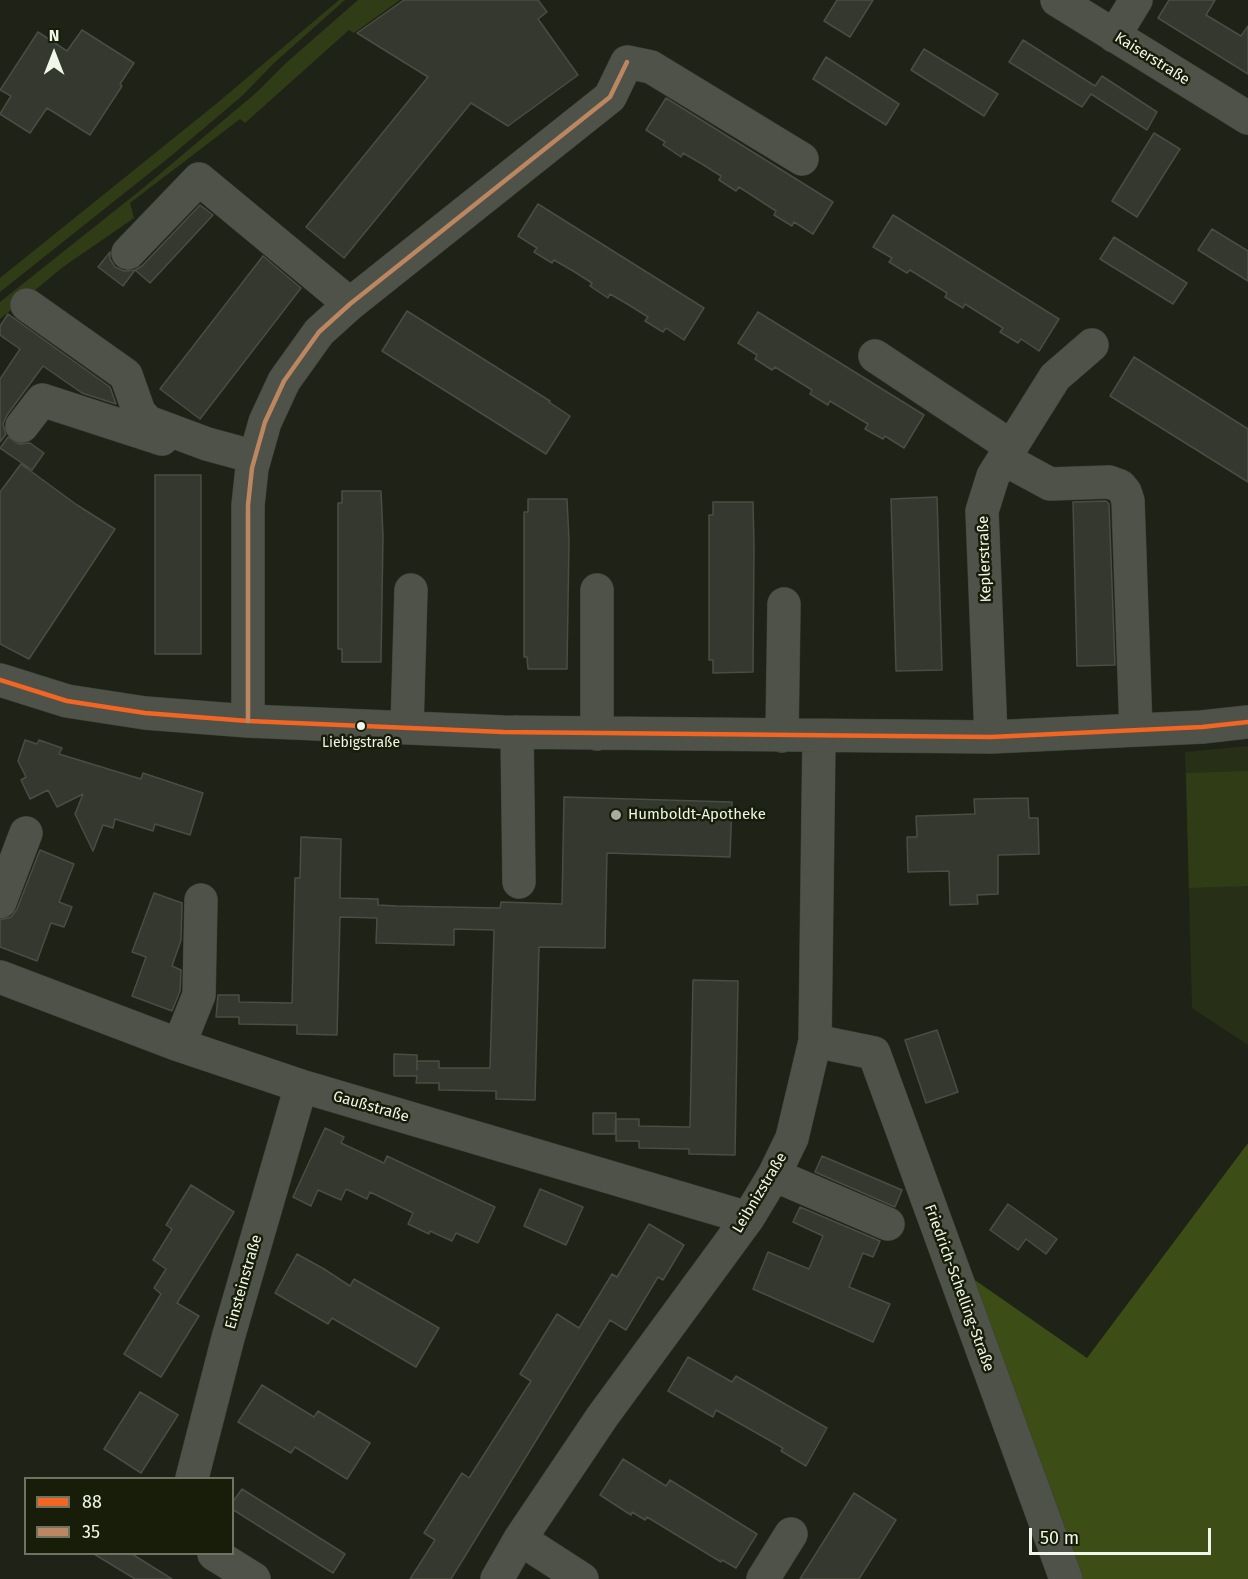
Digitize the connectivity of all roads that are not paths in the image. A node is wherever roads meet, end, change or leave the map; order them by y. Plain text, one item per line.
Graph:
1 (1057, 0) edge
2 (1136, 0) edge
3 (1114, 36) junction
4 (1248, 118) edge
5 (802, 159) dead end
6 (128, 253) dead end
7 (27, 304) dead end
8 (350, 304) junction
9 (1092, 345) dead end
10 (875, 356) dead end
11 (22, 426) dead end
12 (1008, 453) junction
13 (254, 463) junction
14 (411, 590) dead end
15 (597, 590) dead end
16 (784, 604) dead end
17 (0, 680) edge
18 (248, 721) junction
19 (1248, 722) edge
20 (407, 728) junction
21 (1136, 730) junction
22 (517, 732) junction
23 (597, 734) junction
24 (782, 736) junction
25 (819, 736) junction
26 (991, 737) junction
27 (26, 833) dead end
28 (519, 882) dead end
29 (201, 900) dead end
30 (0, 902) edge
31 (0, 977) edge
32 (815, 1041) junction
33 (179, 1044) junction
34 (301, 1086) junction
35 (774, 1175) junction
36 (748, 1218) junction
37 (888, 1224) dead end
38 (193, 1477) edge
39 (791, 1534) dead end
40 (520, 1539) junction
41 (216, 1555) edge
42 (254, 1579) edge
43 (497, 1579) edge
44 (582, 1579) edge
45 (763, 1579) edge
46 (1066, 1579) edge

1 - 3 street, Kaiserstraße
2 - 3 street
3 - 4 street, Kaiserstraße
5 - 8 street
6 - 8 street
7 - 13 street
8 - 13 street
9 - 12 street, Keplerstraße
10 - 12 street
11 - 13 street
12 - 21 street
12 - 26 street, Keplerstraße
13 - 18 street
14 - 20 street
15 - 23 street
16 - 24 street
17 - 18 street
18 - 20 street
19 - 21 street
20 - 22 street
21 - 26 street
22 - 23 street
22 - 28 street
23 - 24 street
24 - 25 street
25 - 26 street
25 - 32 street, Leibnizstraße
27 - 30 street
29 - 33 street
31 - 33 street, Gaußstraße
32 - 35 street, Leibnizstraße
32 - 46 street, Friedrich-Schelling-Straße
33 - 34 street, Gaußstraße
34 - 36 street, Gaußstraße
34 - 38 street, Einsteinstraße
35 - 36 street, Leibnizstraße
35 - 37 street
36 - 40 street, Leibnizstraße
39 - 45 street
40 - 43 street, Leibnizstraße
40 - 44 street
41 - 42 street

